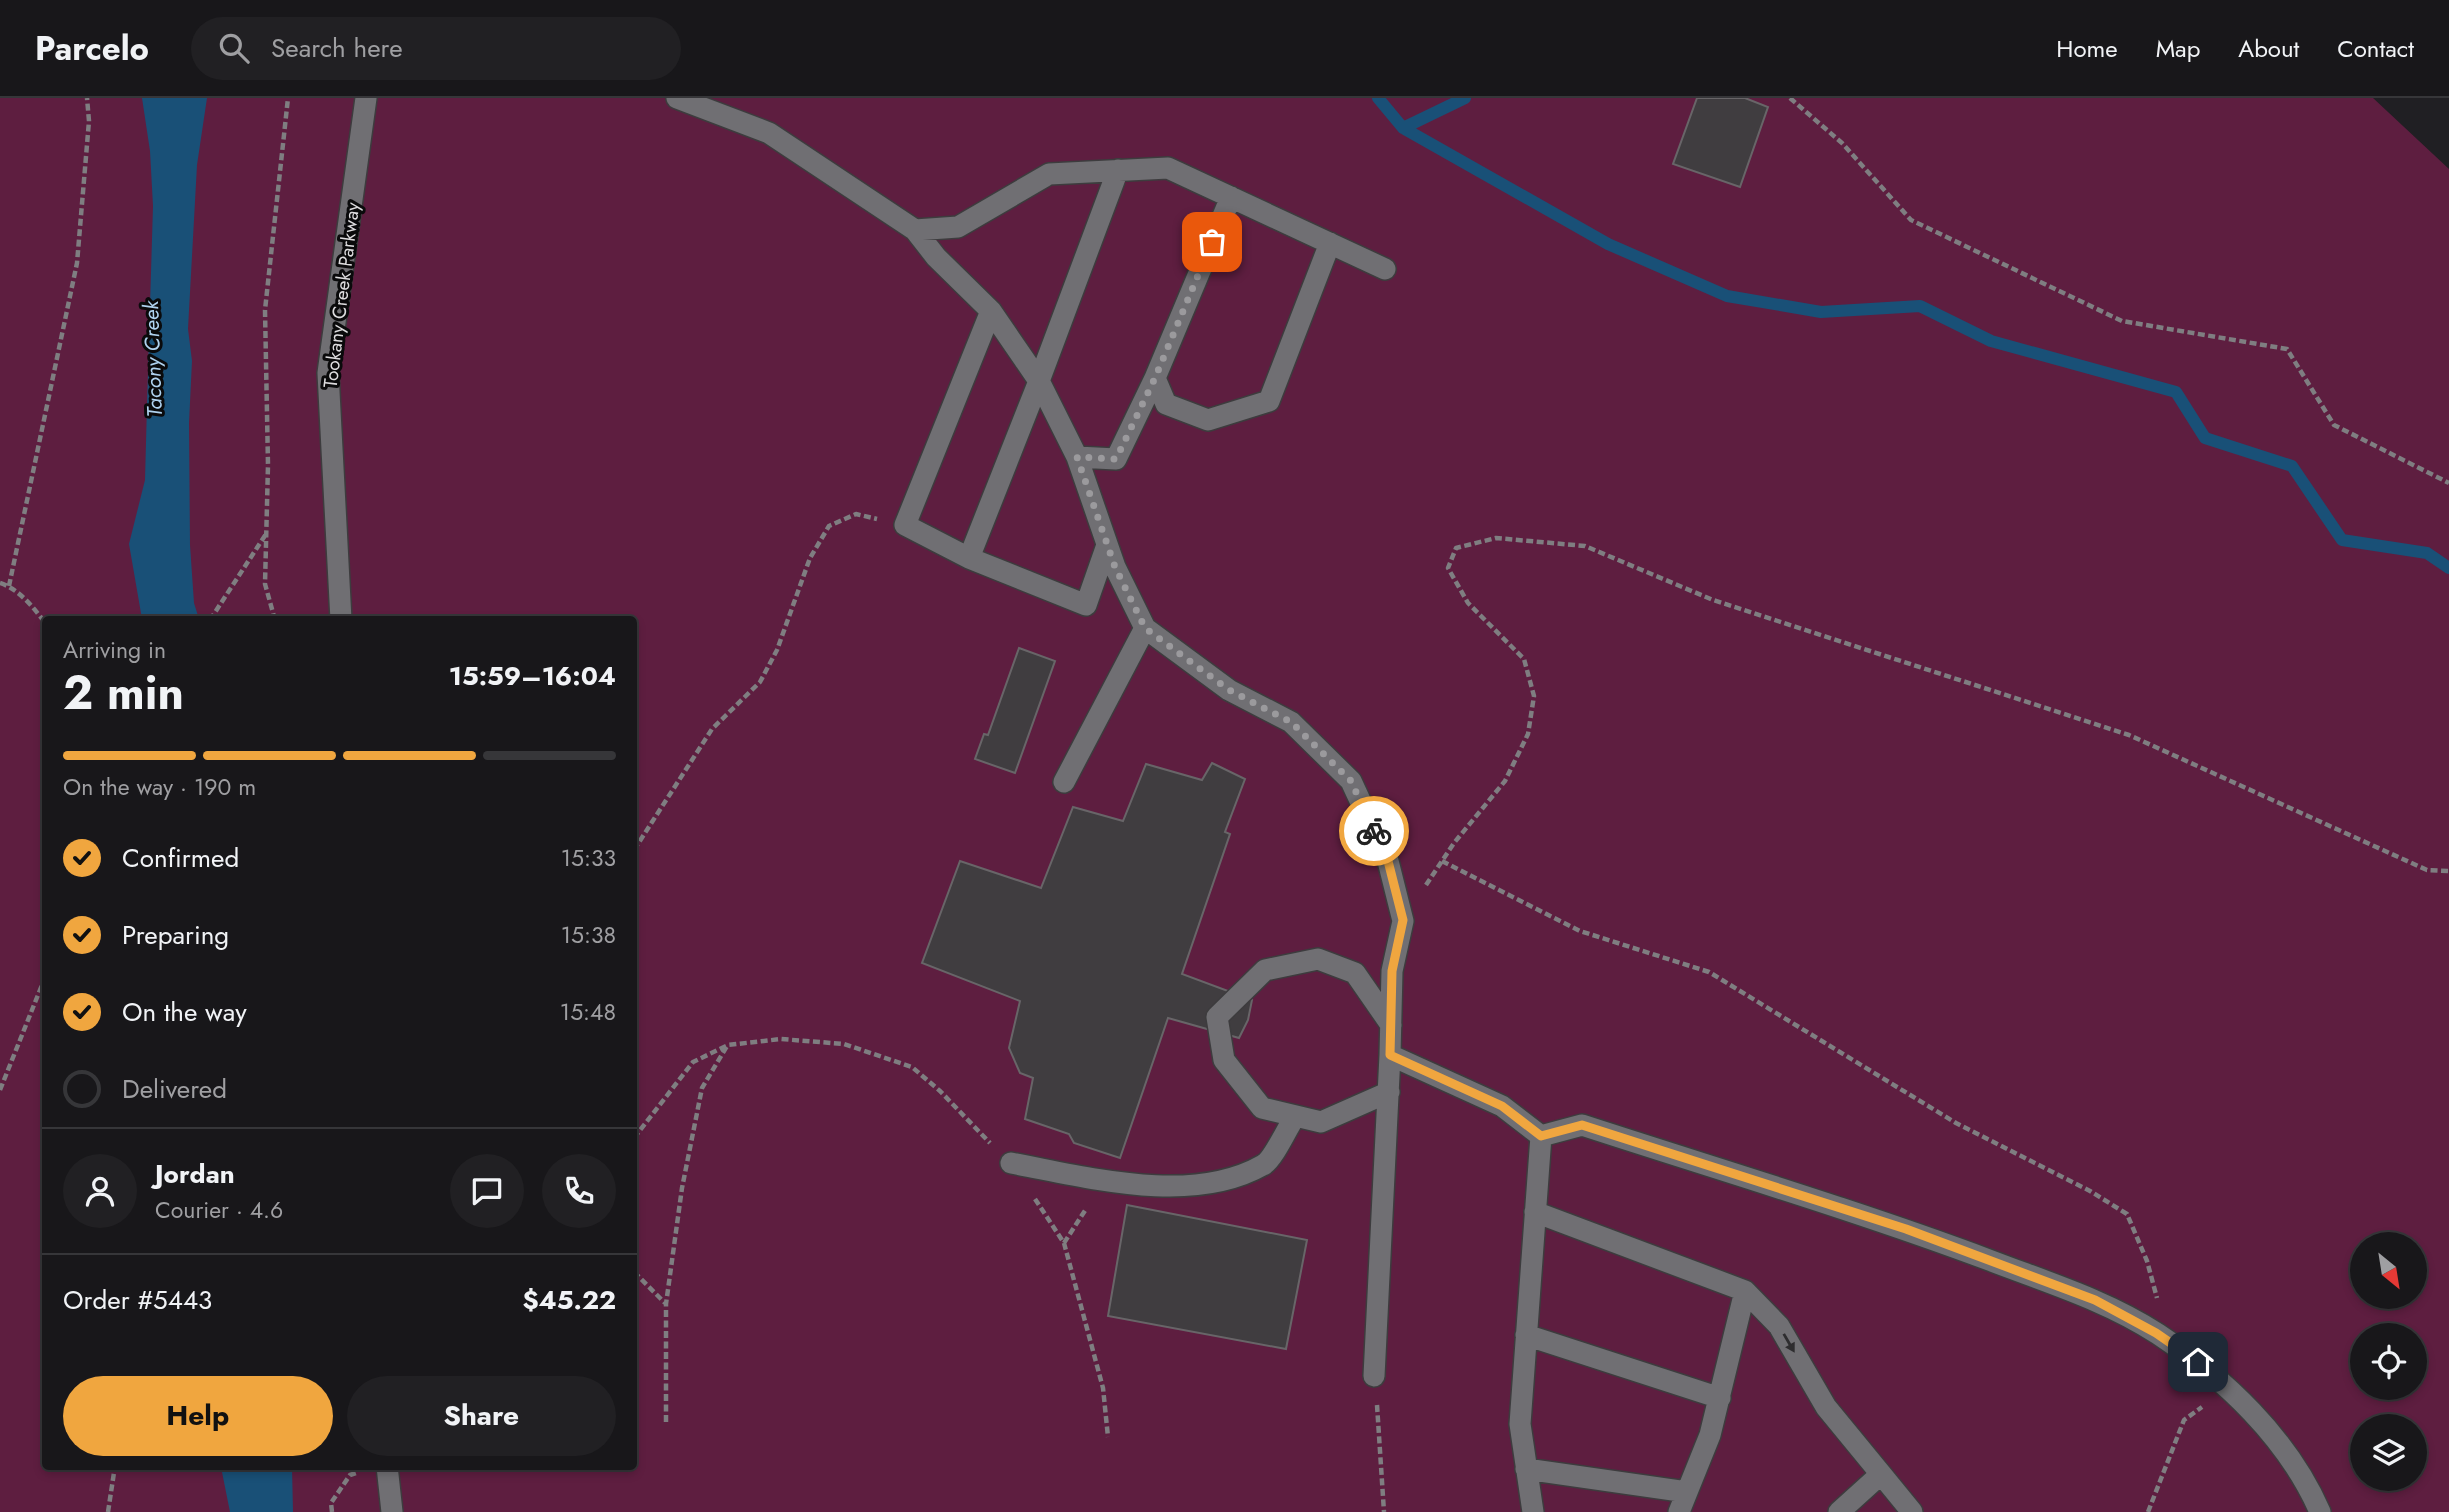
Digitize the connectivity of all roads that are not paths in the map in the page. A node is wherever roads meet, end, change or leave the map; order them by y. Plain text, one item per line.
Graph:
1 (366, 98) edge
2 (677, 98) edge
3 (1118, 170) junction
4 (1231, 197) junction
5 (915, 230) junction
6 (1330, 243) junction
7 (1385, 269) dead end
8 (991, 311) junction
9 (1155, 378) junction
10 (1039, 381) junction
11 (1077, 457) junction
12 (1107, 545) junction
13 (968, 558) junction
14 (341, 616) edge
15 (1145, 628) junction
16 (1064, 782) dead end
17 (1391, 1025) junction
18 (1390, 1055) junction
19 (1389, 1093) junction
20 (1295, 1116) junction
21 (1541, 1136) junction
22 (1011, 1163) road end
23 (1535, 1212) junction
24 (1745, 1291) junction
25 (1526, 1335) junction
26 (1374, 1376) road end
27 (1720, 1398) junction
28 (1526, 1469) junction
29 (387, 1470) edge
30 (1881, 1474) junction
31 (1683, 1502) edge
32 (392, 1512) edge
33 (1533, 1512) edge
34 (1839, 1512) edge
35 (1912, 1512) edge
36 (2320, 1512) edge

1 - 14 main road, Tookany Creek Parkway
2 - 5 main road
3 - 4 main road
3 - 5 main road
3 - 10 main road
4 - 6 main road
4 - 9 main road
5 - 8 main road
6 - 7 main road
6 - 9 main road
8 - 10 main road
8 - 13 main road
9 - 11 main road
10 - 11 main road
10 - 13 main road
11 - 12 main road
12 - 13 main road
12 - 15 main road
15 - 16 main road
15 - 17 main road
17 - 18 main road
17 - 20 main road
18 - 19 main road
18 - 21 main road
19 - 20 main road
19 - 26 main road
20 - 22 main road
21 - 23 main road
21 - 36 main road
23 - 24 main road
23 - 25 main road
24 - 27 main road
24 -> 30 main road
25 - 27 main road
25 - 28 main road
27 - 31 main road
28 - 31 main road
28 - 33 main road
29 - 32 main road
30 - 34 main road
30 - 35 main road

